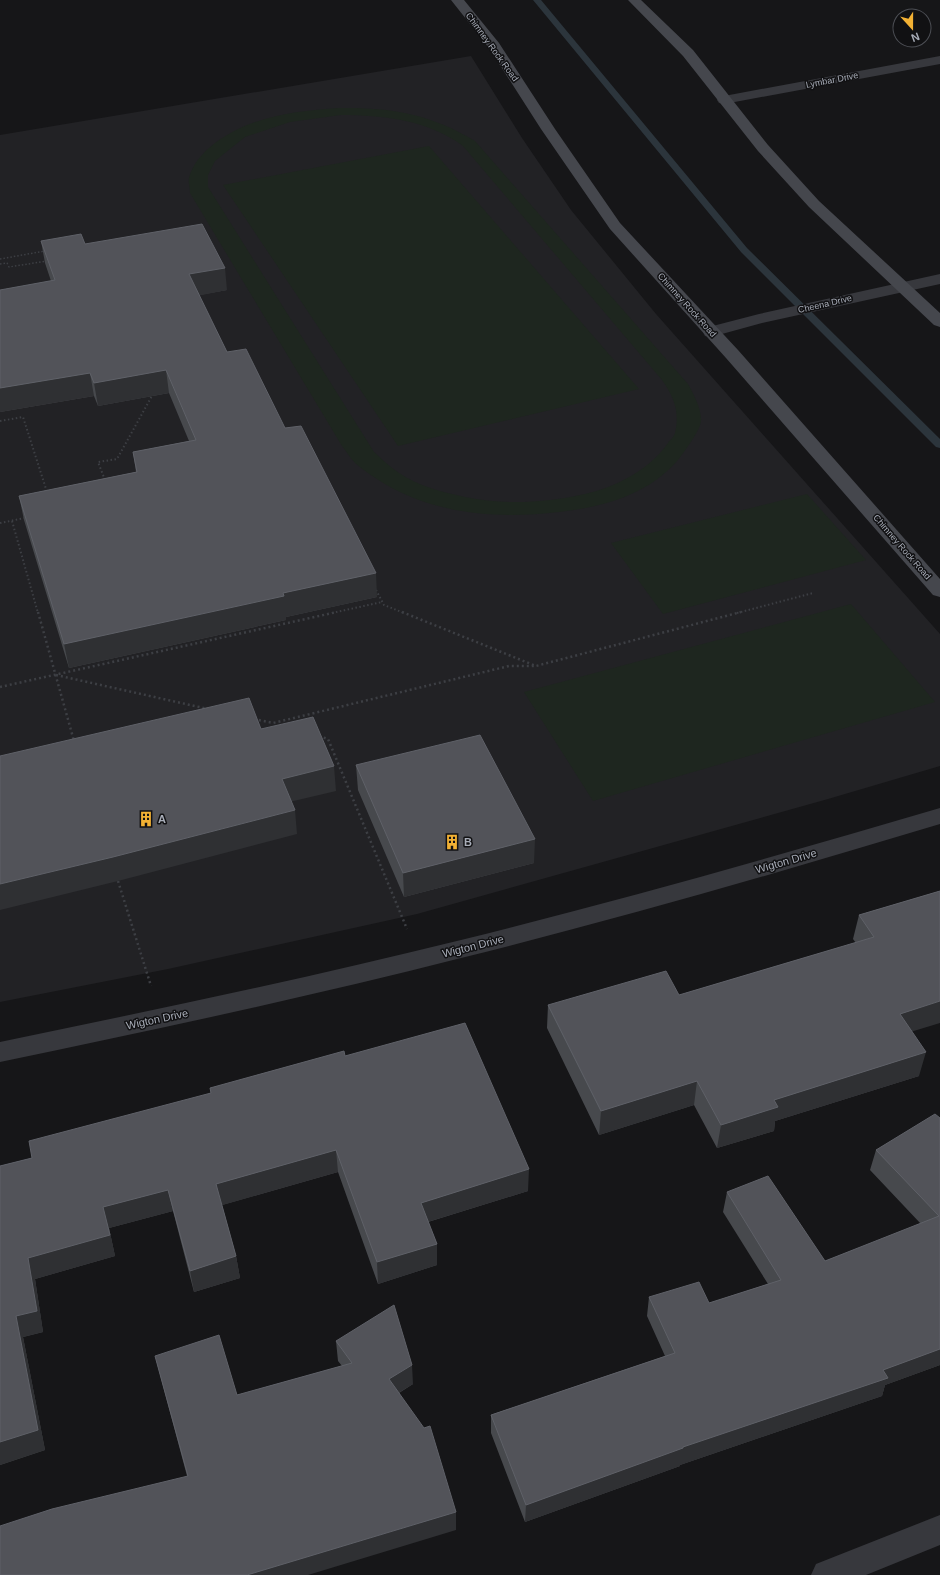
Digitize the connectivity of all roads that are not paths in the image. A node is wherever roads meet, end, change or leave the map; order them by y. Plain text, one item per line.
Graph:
1 (458, 0) edge
2 (634, 0) edge
3 (940, 60) edge
4 (724, 100) junction
5 (940, 279) edge
6 (901, 287) junction
7 (940, 322) edge
8 (711, 332) junction
9 (940, 591) edge
10 (940, 816) edge
11 (0, 1052) edge
12 (940, 1530) edge
13 (827, 1575) edge

1 - 8 main road, Chimney Rock Road
2 - 4 main road
3 - 4 street, Lymbar Drive
4 - 6 main road
5 - 6 street, Cheena Drive
6 - 7 main road
6 - 8 street, Cheena Drive
8 - 9 main road, Chimney Rock Road
10 - 11 street, Wigton Drive
12 - 13 street

